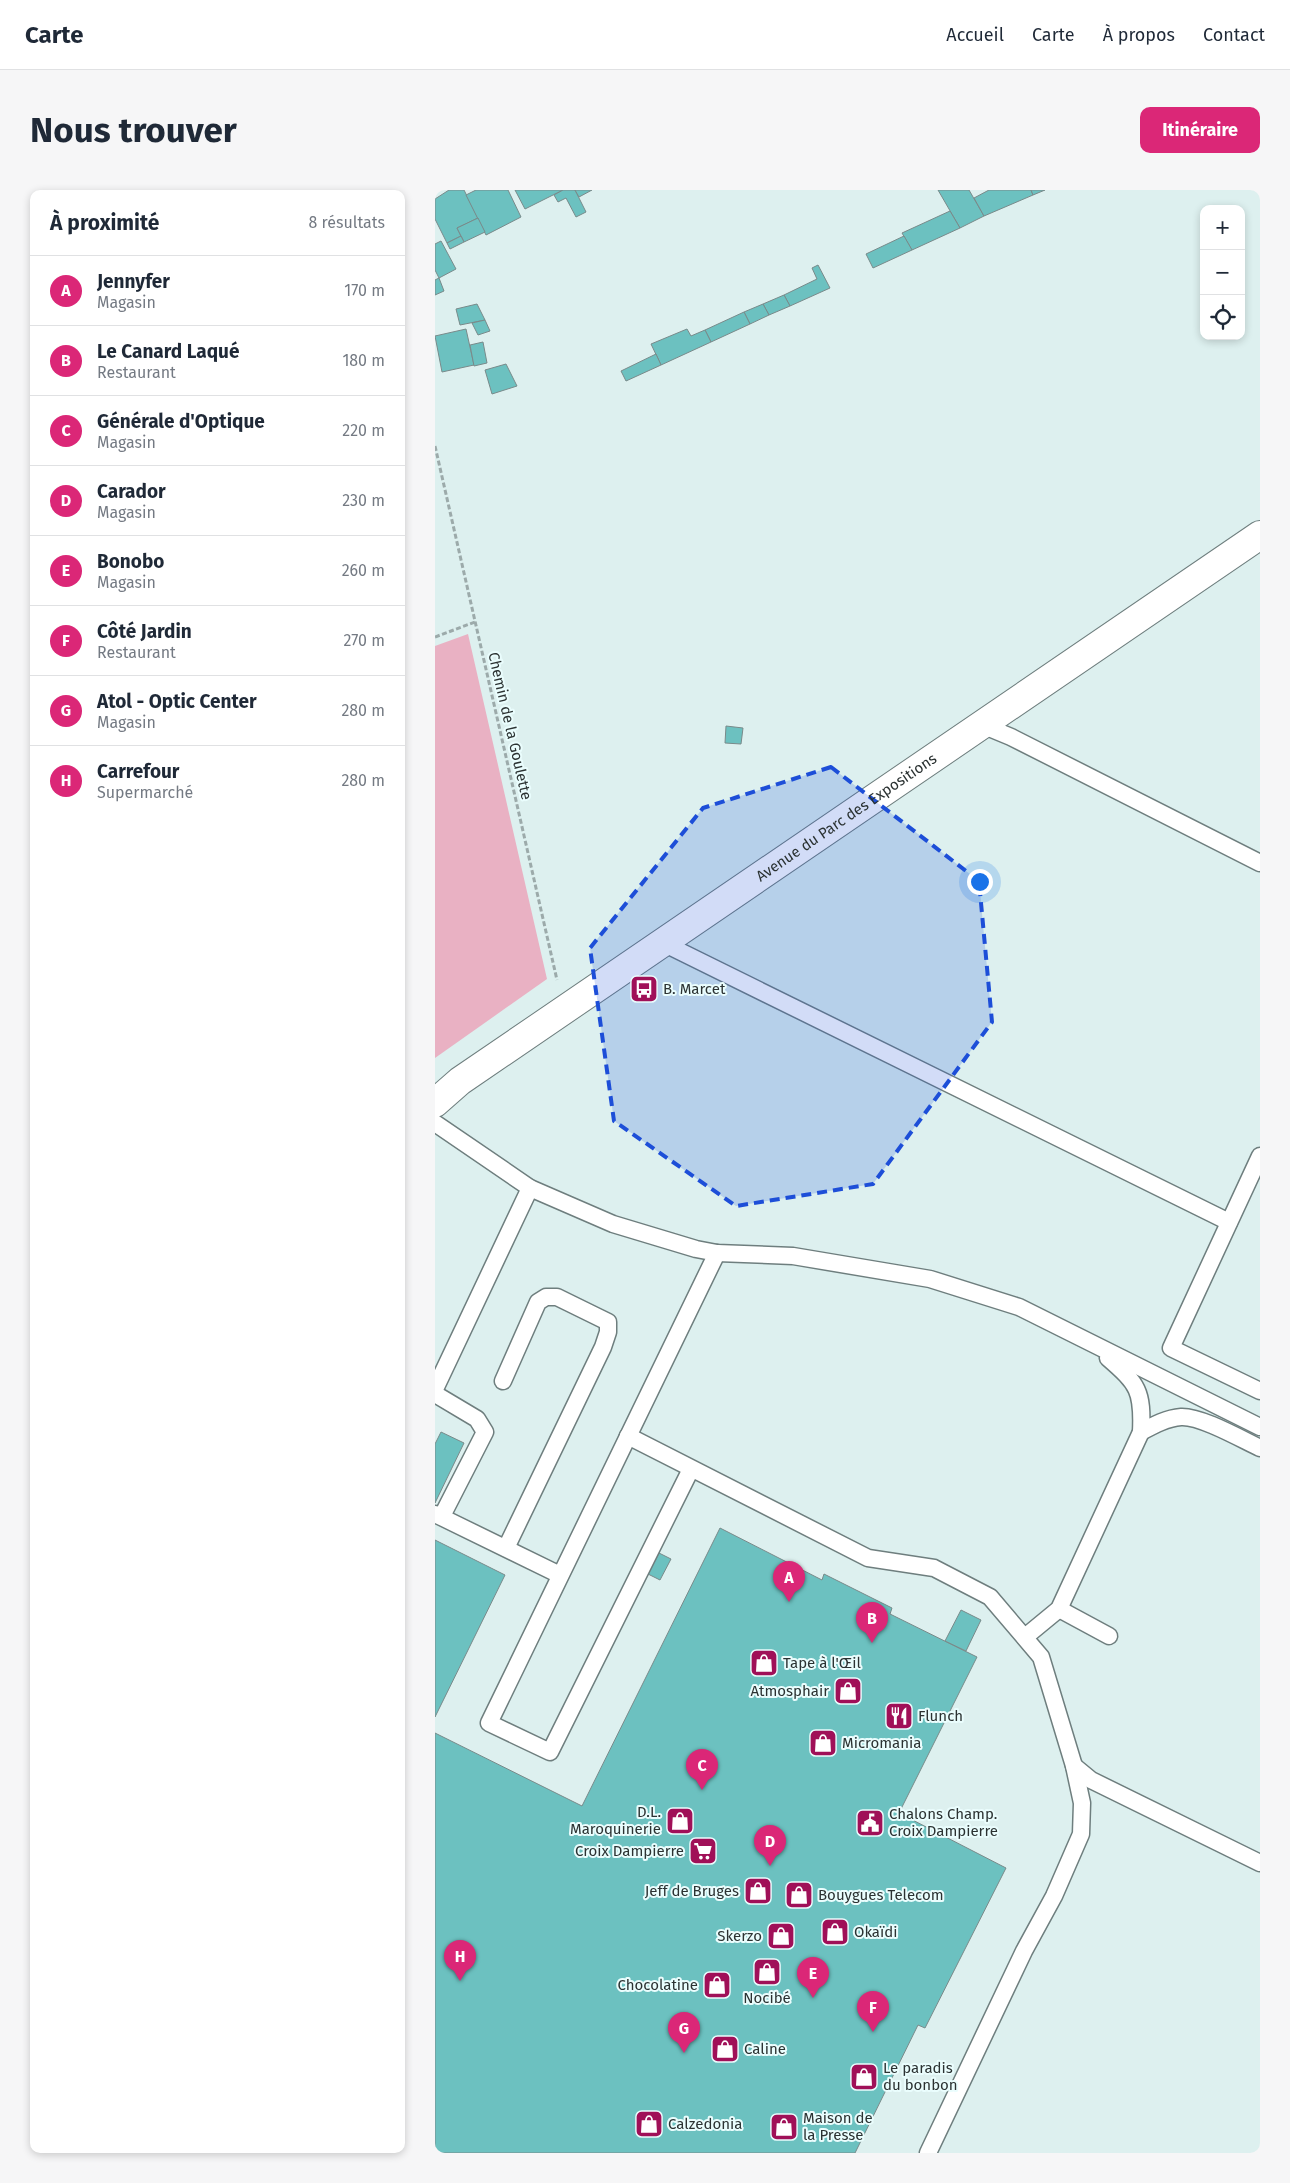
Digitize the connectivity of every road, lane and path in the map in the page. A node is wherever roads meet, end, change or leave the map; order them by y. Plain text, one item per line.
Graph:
1 (435, 446) edge
2 (1260, 535) edge
3 (475, 622) junction
4 (435, 637) edge
5 (982, 725) junction
6 (1260, 863) edge
7 (663, 943) junction
8 (564, 1010) junction
9 (435, 1103) edge
10 (435, 1123) edge
11 (1260, 1156) edge
12 (530, 1188) junction
13 (1229, 1222) junction
14 (717, 1253) junction
15 (1091, 1343) junction
16 (503, 1381) dead end
17 (435, 1389) edge
18 (1260, 1391) edge
19 (435, 1394) edge
20 (1260, 1427) edge
21 (1141, 1432) junction
22 (628, 1436) junction
23 (1260, 1448) edge
24 (691, 1469) junction
25 (438, 1515) edge
26 (506, 1548) junction
27 (560, 1575) junction
28 (1059, 1609) junction
29 (1109, 1636) dead end
30 (1025, 1638) junction
31 (1074, 1766) junction
32 (1260, 1863) edge
33 (928, 2153) edge

1 - 3 path, Chemin de la Goulette
2 - 5 street, Avenue du Parc des Expositions
3 - 4 path
3 - 8 path, Chemin de la Goulette
5 - 6 lane
5 - 7 street, Avenue du Parc des Expositions
7 - 8 street, Avenue du Parc des Expositions
7 - 13 lane
8 - 9 street, Avenue du Parc des Expositions
10 - 12 lane
11 - 13 lane
12 - 14 lane
12 - 17 lane
13 - 18 lane
14 - 15 lane
14 - 22 lane
15 - 20 lane
15 - 21 lane
16 - 26 lane
19 - 25 lane
21 - 23 lane
21 - 28 lane
22 - 24 lane
22 - 27 lane
24 - 27 lane
24 - 30 lane
25 - 26 lane
26 - 27 lane
28 - 29 lane
28 - 30 lane
30 - 31 lane
31 - 32 lane
31 - 33 lane

